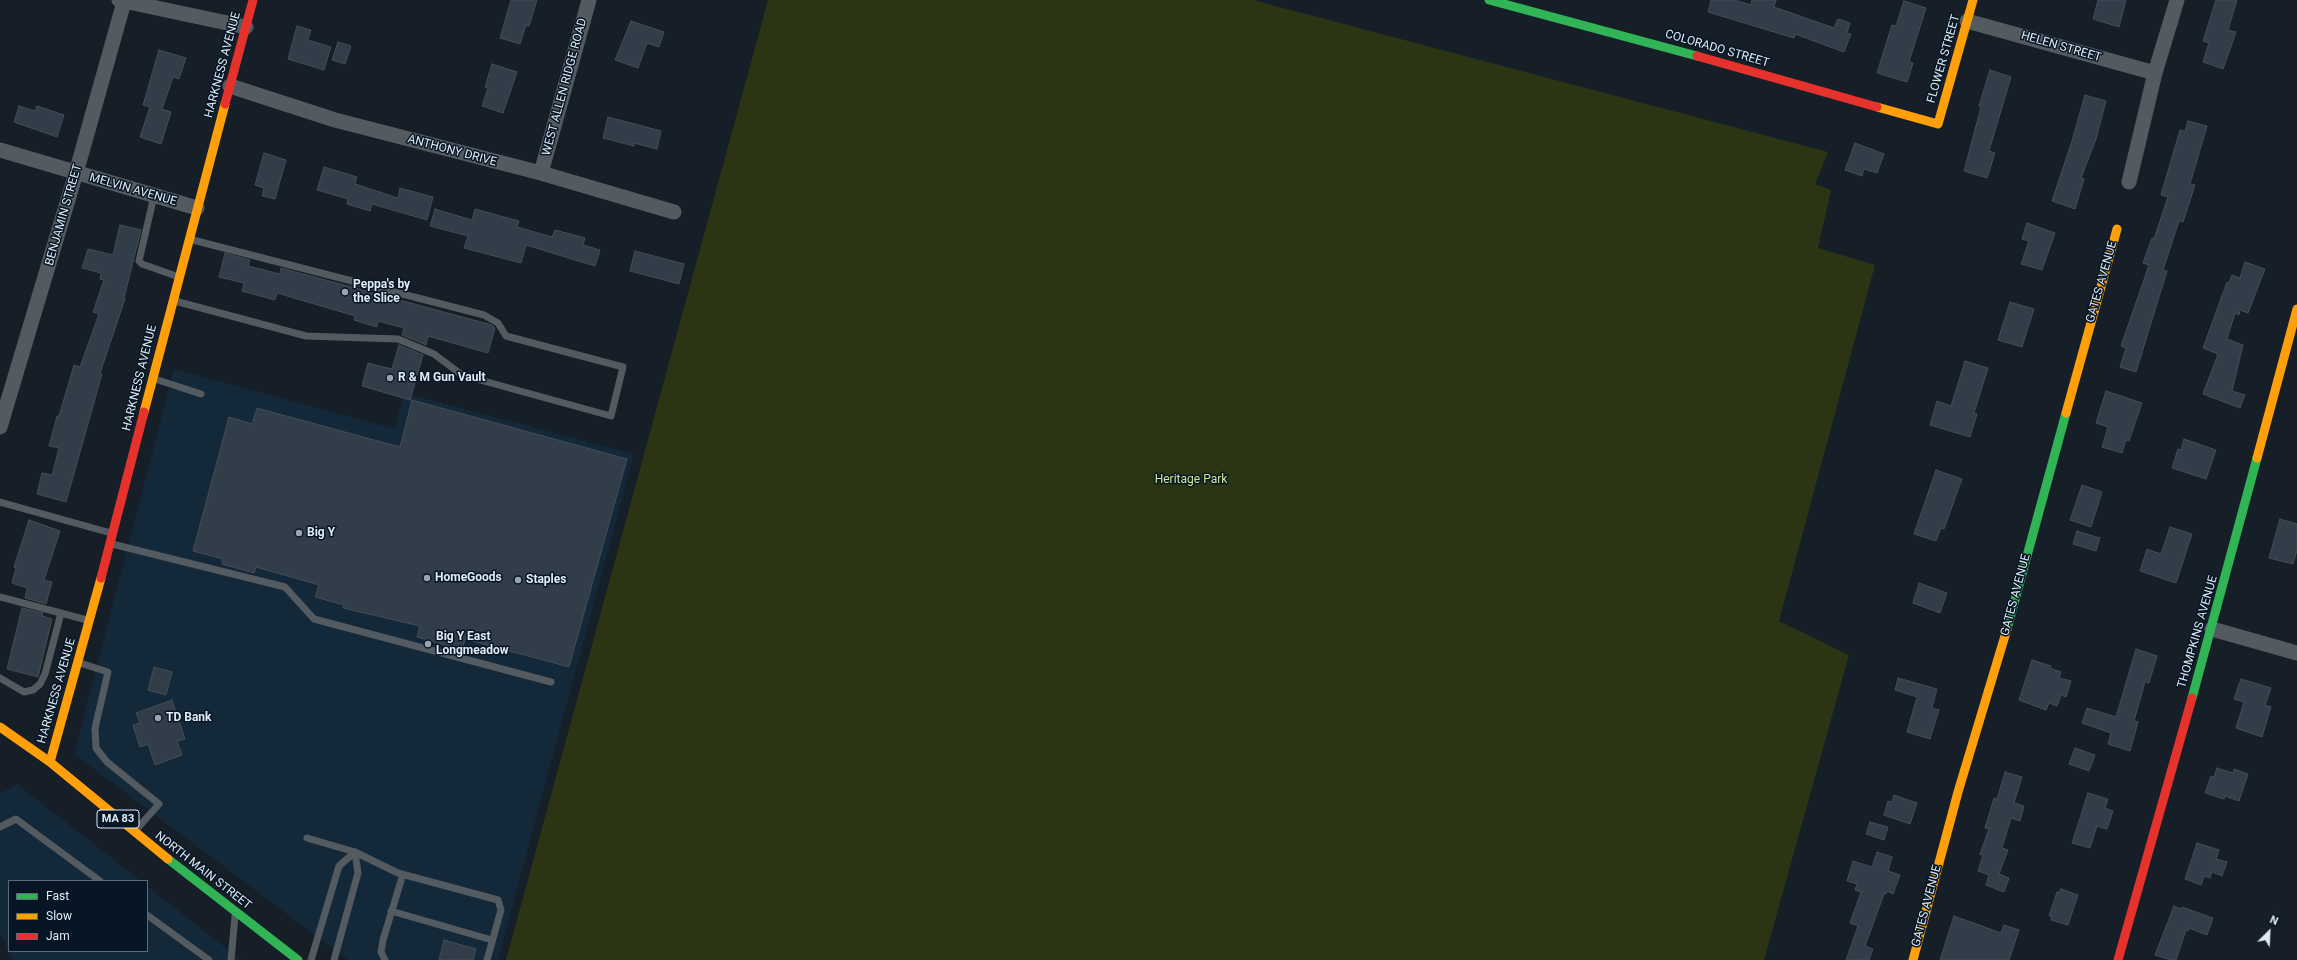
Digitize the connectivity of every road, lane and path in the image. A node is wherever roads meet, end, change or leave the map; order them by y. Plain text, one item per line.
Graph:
1 (253, 0) edge
2 (589, 0) edge
3 (1489, 0) edge
4 (1973, 0) edge
5 (2177, 0) edge
6 (121, 1) edge
7 (1967, 21) junction
8 (246, 28) junction
9 (2155, 73) junction
10 (230, 86) junction
11 (1938, 124) joint
12 (0, 150) edge
13 (76, 173) junction
14 (541, 173) junction
15 (2129, 182) dead end
16 (154, 196) junction
17 (196, 208) junction
18 (674, 212) dead end
19 (2117, 229) dead end
20 (189, 239) junction
21 (179, 277) junction
22 (173, 301) junction
23 (2297, 309) edge
24 (152, 379) junction
25 (201, 394) dead end
26 (0, 427) edge
27 (0, 502) edge
28 (113, 534) junction
29 (110, 543) junction
30 (0, 598) edge
31 (60, 613) junction
32 (90, 620) junction
33 (2212, 629) junction
34 (2297, 653) edge
35 (78, 663) junction
36 (0, 678) edge
37 (551, 682) dead end
38 (0, 727) edge
39 (50, 762) junction
40 (0, 827) edge
41 (134, 832) junction
42 (307, 838) dead end
43 (355, 852) junction
44 (403, 874) junction
45 (99, 880) edge
46 (392, 911) junction
47 (236, 912) junction
48 (148, 916) edge
49 (492, 940) junction
50 (209, 960) edge
51 (231, 960) edge
52 (298, 960) edge
53 (311, 960) edge
54 (334, 960) edge
55 (385, 960) edge
56 (487, 960) edge
57 (1913, 960) edge
58 (2118, 960) edge

1 - 8 street, HARKNESS AVENUE
2 - 14 street, WEST ALLEN RIDGE ROAD
3 - 11 street, COLORADO STREET
4 - 7 street, FLOWER STREET
5 - 9 street
6 - 8 street
6 - 13 street, BENJAMIN STREET
7 - 9 street, HELEN STREET
7 - 11 street, FLOWER STREET
8 - 10 street, HARKNESS AVENUE
9 - 15 street
10 - 14 street, ANTHONY DRIVE
10 - 17 street, HARKNESS AVENUE
12 - 13 street, MELVIN AVENUE
13 - 16 street, MELVIN AVENUE
13 - 26 street, BENJAMIN STREET
14 - 18 street, ANTHONY DRIVE
16 - 17 street, MELVIN AVENUE
16 - 21 lane
17 - 20 street, HARKNESS AVENUE
19 - 57 street, GATES AVENUE
20 - 21 street, HARKNESS AVENUE
20 - 22 lane
21 - 22 street, HARKNESS AVENUE
22 - 24 street, HARKNESS AVENUE
23 - 33 street, THOMPKINS AVENUE
24 - 25 lane
24 - 28 street, HARKNESS AVENUE
27 - 28 lane
28 - 29 street, HARKNESS AVENUE
29 - 32 street, HARKNESS AVENUE
29 - 37 lane
30 - 31 lane
31 - 32 lane
31 - 36 lane
32 - 35 street, HARKNESS AVENUE
33 - 34 street
33 - 58 street, THOMPKINS AVENUE
35 - 39 street, HARKNESS AVENUE
35 - 41 lane
38 - 39 street, NORTH MAIN STREET / MA 83
39 - 41 street, NORTH MAIN STREET / MA 83
40 - 45 lane
41 - 47 street, NORTH MAIN STREET / MA 83
42 - 43 lane
43 - 44 lane
43 - 53 lane
43 - 54 lane
44 - 46 lane
44 - 49 lane
46 - 49 lane
46 - 55 lane
47 - 51 lane
47 - 52 street, NORTH MAIN STREET / MA 83
48 - 50 lane
49 - 56 lane

